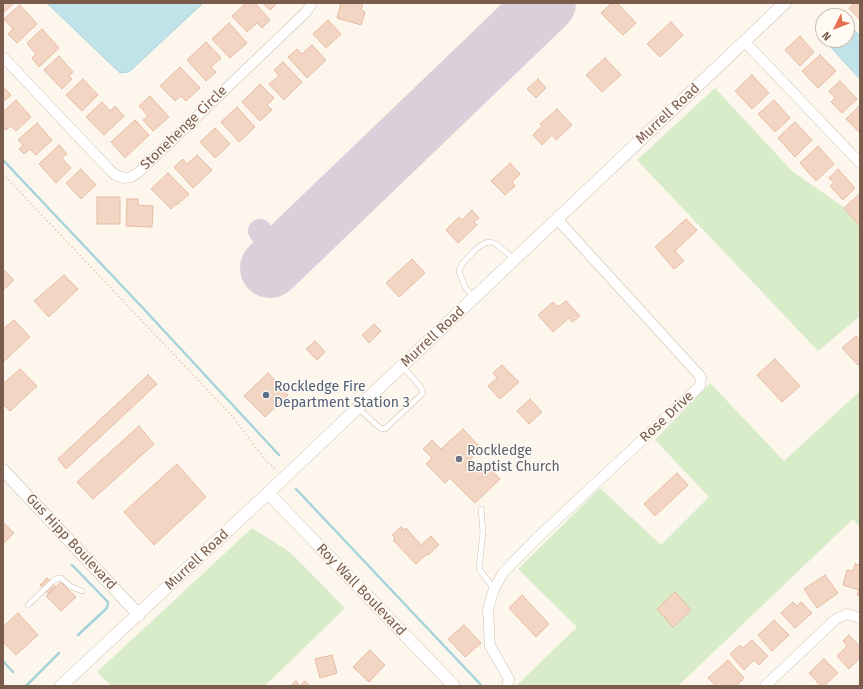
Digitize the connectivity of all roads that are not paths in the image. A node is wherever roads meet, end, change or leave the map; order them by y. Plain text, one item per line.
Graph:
1 (312, 3) edge
2 (786, 3) edge
3 (745, 42) junction
4 (3, 57) edge
5 (860, 163) edge
6 (557, 219) junction
7 (514, 260) junction
8 (474, 298) junction
9 (402, 366) junction
10 (358, 408) junction
11 (3, 470) edge
12 (268, 493) junction
13 (481, 509) dead end
14 (494, 589) junction
15 (82, 591) dead end
16 (28, 605) dead end
17 (139, 615) junction
18 (860, 618) edge
19 (66, 684) edge
20 (454, 686) edge
21 (507, 686) edge
22 (765, 686) edge

1 - 4 street, Stonehenge Circle
2 - 3 street, Murrell Road
3 - 5 street
3 - 6 street, Murrell Road
6 - 7 street, Murrell Road
6 - 14 street, Rose Drive
7 - 8 street, Murrell Road
7 - 8 lane
8 - 9 street, Murrell Road
9 - 10 street, Murrell Road
9 - 10 lane
10 - 12 street, Murrell Road
11 - 17 street, Gus Hipp Boulevard
12 - 17 street, Murrell Road
12 - 20 street, Roy Wall Boulevard
13 - 14 lane
14 - 21 street, Rose Drive
15 - 16 lane
17 - 19 street, Murrell Road
18 - 22 street

